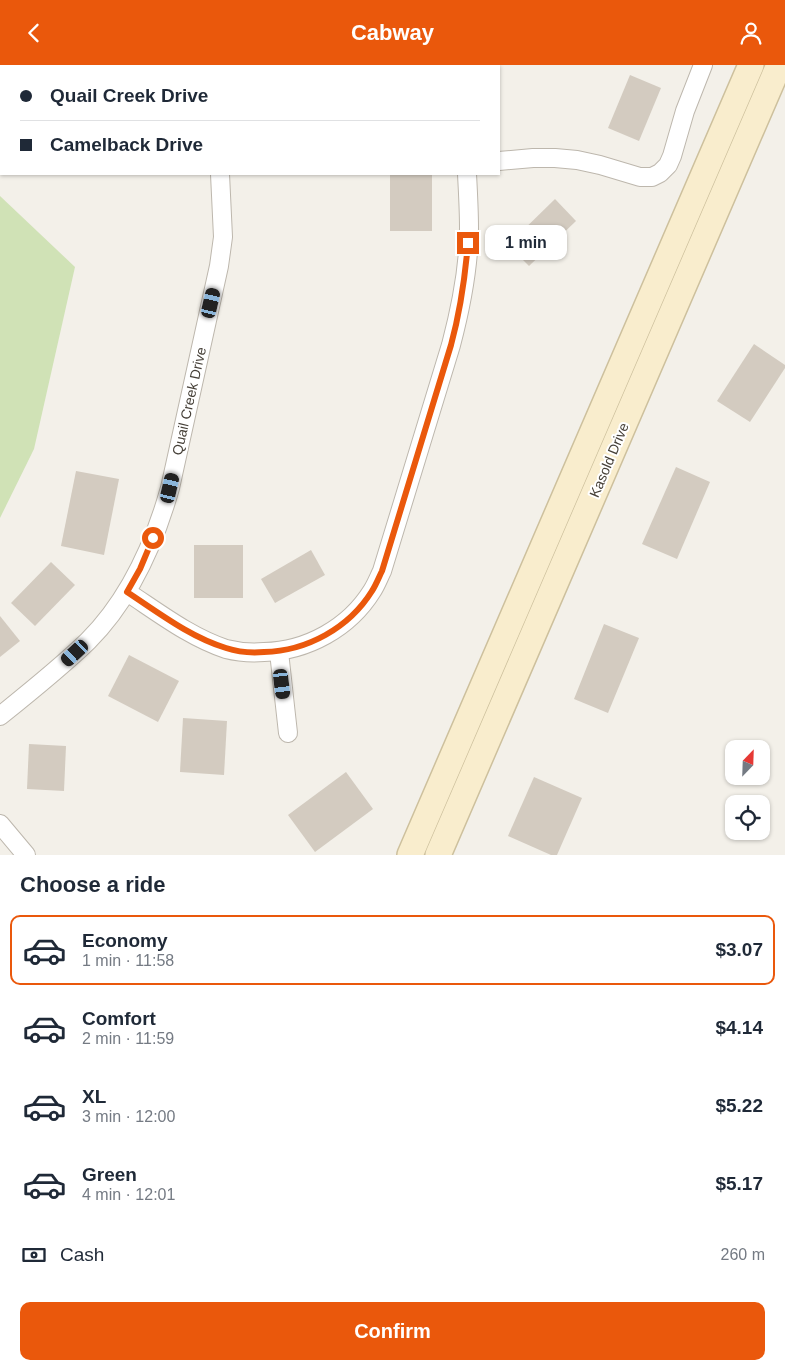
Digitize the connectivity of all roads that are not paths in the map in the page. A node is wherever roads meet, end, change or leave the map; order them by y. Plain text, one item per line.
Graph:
1 (703, 65) edge
2 (751, 65) edge
3 (779, 65) edge
4 (500, 161) edge
5 (220, 175) edge
6 (467, 175) edge
7 (127, 592) junction
8 (278, 652) junction
9 (0, 716) edge
10 (288, 733) dead end
11 (0, 825) edge
12 (26, 855) edge
13 (410, 855) edge
14 (438, 855) edge

1 - 4 street
2 - 13 main road, Kasold Drive
3 - 14 main road, Kasold Drive
5 - 7 street, Quail Creek Drive
6 - 8 street
7 - 8 street
7 - 9 street, Quail Creek Drive
8 - 10 street
11 - 12 street

